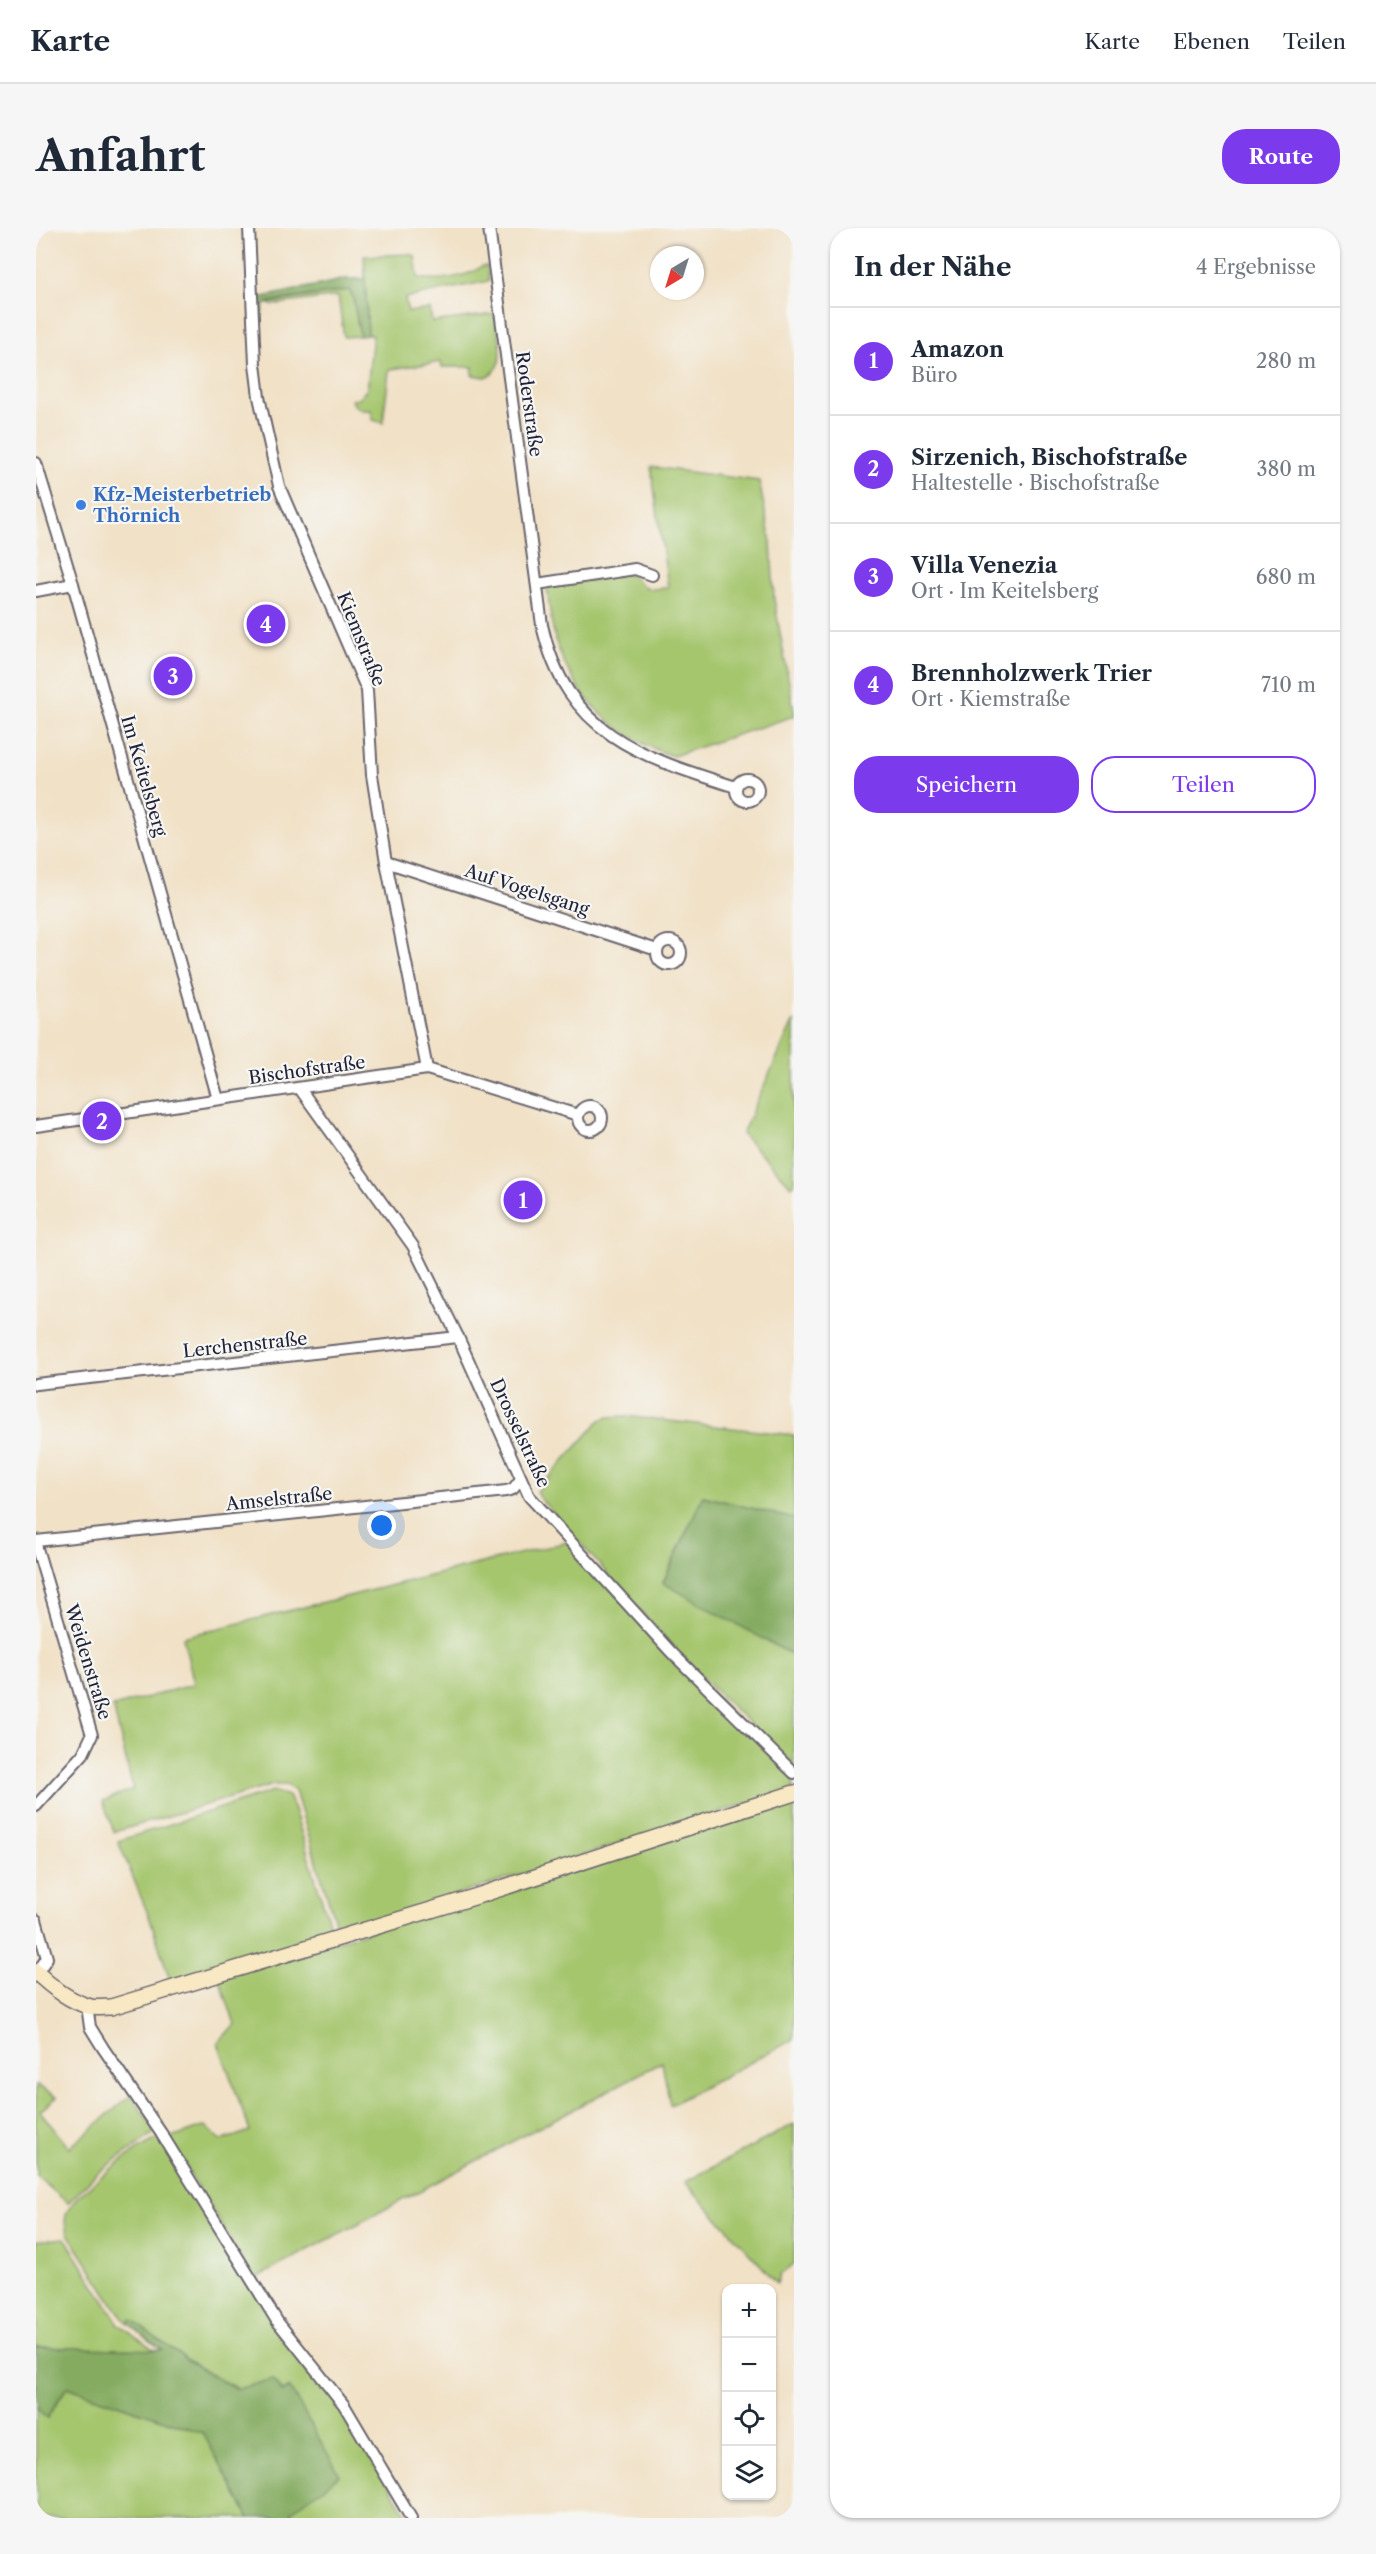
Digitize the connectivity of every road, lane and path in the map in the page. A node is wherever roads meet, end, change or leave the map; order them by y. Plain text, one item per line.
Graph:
1 (249, 228) edge
2 (489, 228) edge
3 (36, 463) edge
4 (652, 575) dead end
5 (73, 584) junction
6 (537, 584) junction
7 (36, 591) edge
8 (736, 787) dead end
9 (386, 862) junction
10 (657, 950) dead end
11 (427, 1069) junction
12 (300, 1089) junction
13 (218, 1099) junction
14 (578, 1115) dead end
15 (36, 1126) edge
16 (458, 1337) junction
17 (36, 1384) edge
18 (521, 1479) junction
19 (36, 1543) edge
20 (794, 1773) edge
21 (794, 1793) edge
22 (36, 1806) edge
23 (36, 1920) edge
24 (38, 1977) edge
25 (87, 2005) junction
26 (411, 2518) edge

1 - 9 street, Kiemstraße
2 - 6 street, Roderstraße
3 - 5 street, Im Keitelsberg
4 - 6 street
5 - 7 street
5 - 13 street, Im Keitelsberg
6 - 8 street, Roderstraße
9 - 10 street, Auf Vogelsgang
9 - 11 street, Kiemstraße
11 - 12 street, Bischofstraße
11 - 14 street, Bischofstraße
12 - 13 street, Bischofstraße
12 - 16 street, Drosselstraße
13 - 15 street, Bischofstraße
16 - 17 street, Lerchenstraße
16 - 18 street, Drosselstraße
18 - 19 street, Amselstraße
18 - 20 street, Drosselstraße
19 - 22 street, Weidenstraße
21 - 25 main road
23 - 24 street
24 - 25 main road
25 - 26 street

